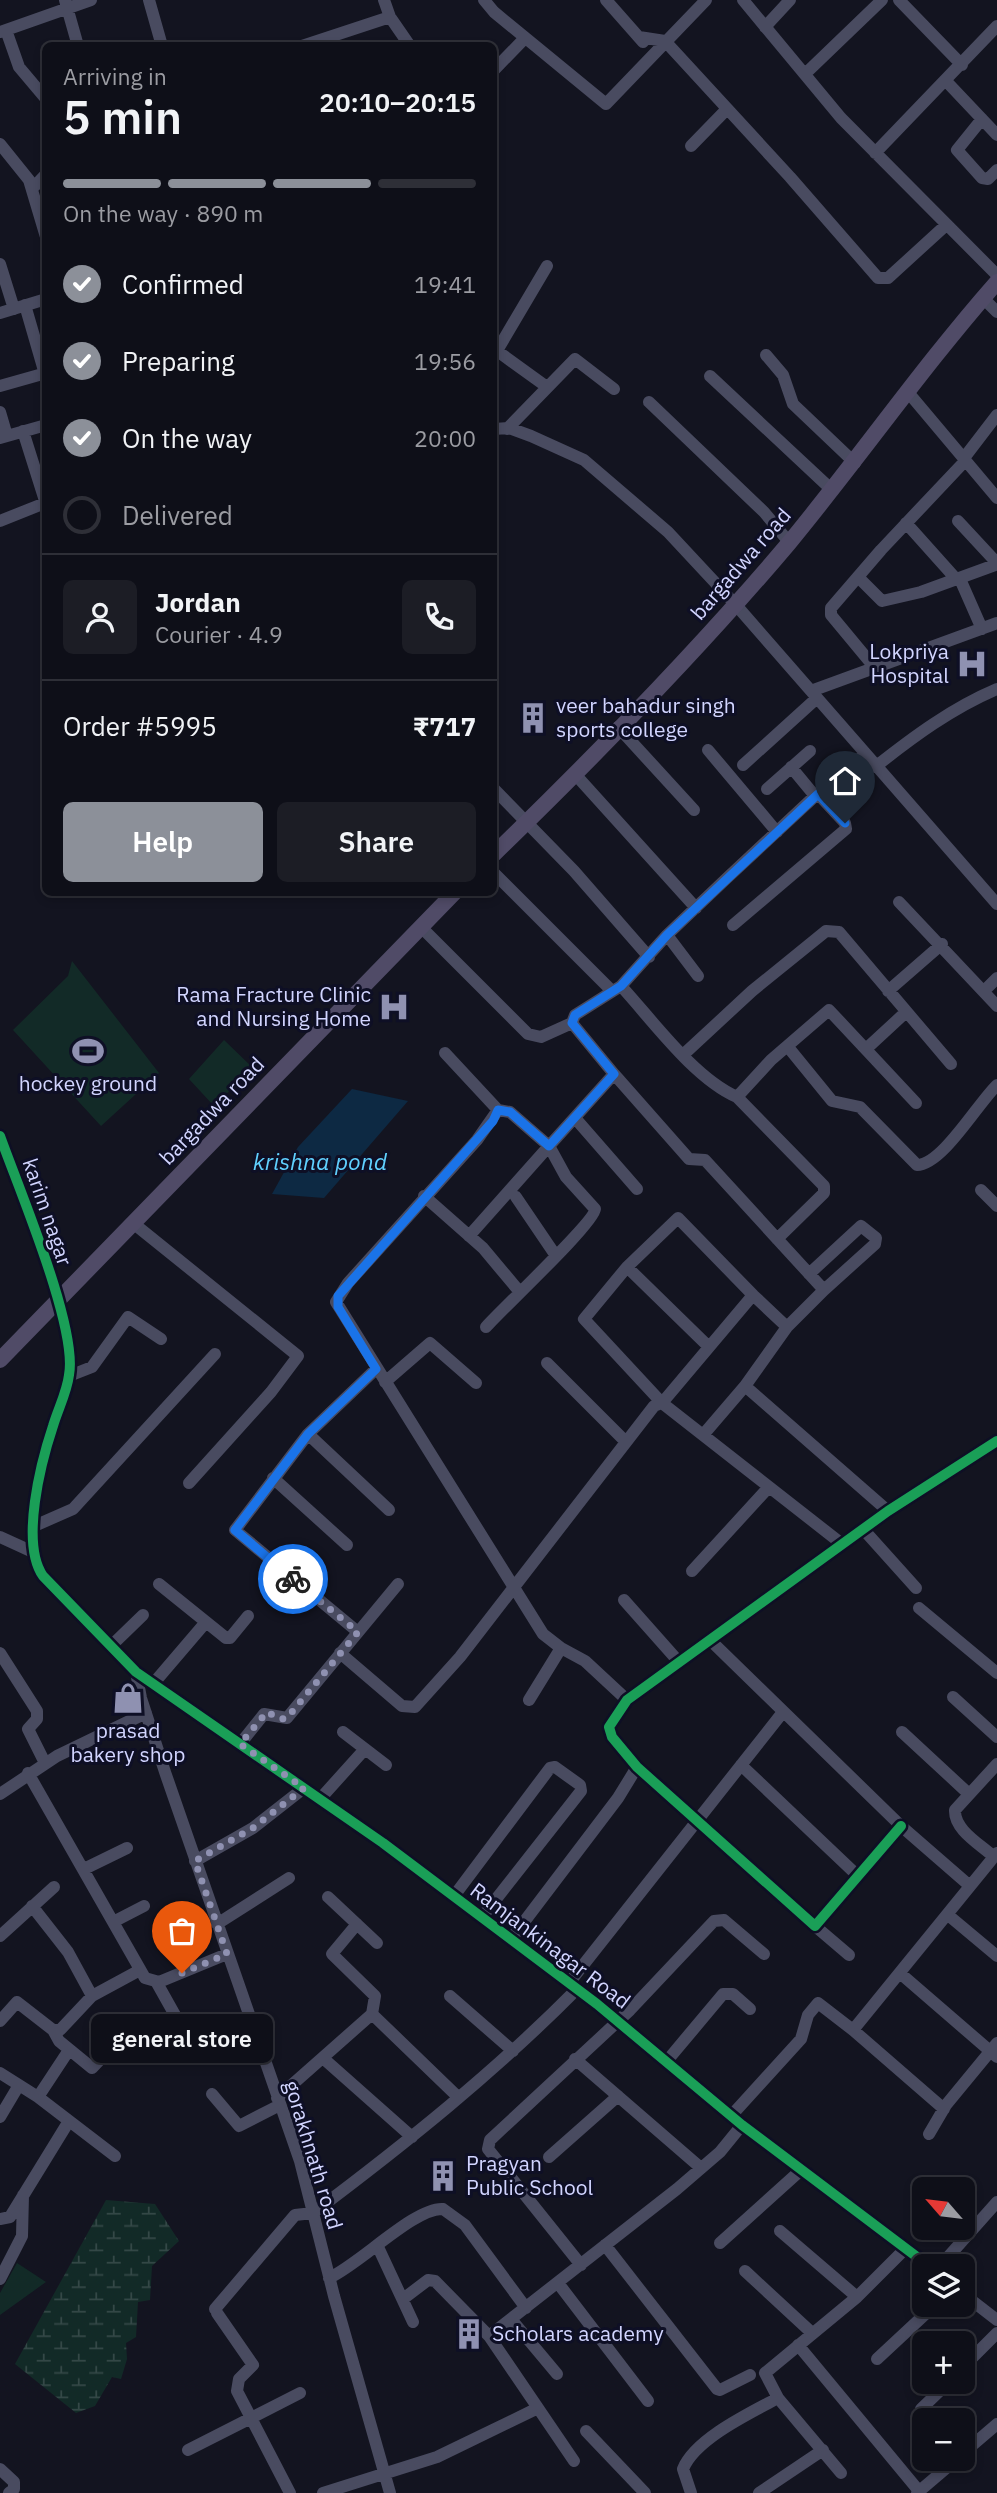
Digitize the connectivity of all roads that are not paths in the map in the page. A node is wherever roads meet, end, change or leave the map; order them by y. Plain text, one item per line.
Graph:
1 (91, 0) edge
2 (149, 0) edge
3 (384, 0) edge
4 (484, 0) edge
5 (607, 0) edge
6 (706, 0) edge
7 (743, 0) edge
8 (790, 0) edge
9 (882, 0) edge
10 (899, 0) edge
11 (66, 4) edge
12 (390, 17) junction
13 (997, 26) edge
14 (765, 27) junction
15 (3, 31) edge
16 (639, 37) junction
17 (526, 38) junction
18 (665, 41) junction
19 (77, 42) edge
20 (161, 42) edge
21 (314, 42) edge
22 (407, 42) edge
23 (654, 54) junction
24 (962, 65) junction
25 (497, 67) edge
26 (805, 74) junction
27 (946, 81) junction
28 (42, 94) edge
29 (727, 108) junction
30 (982, 119) junction
31 (997, 135) edge
32 (0, 144) edge
33 (691, 146) dead end
34 (875, 153) junction
35 (997, 170) edge
36 (37, 192) edge
37 (42, 217) edge
38 (945, 226) junction
39 (0, 264) edge
40 (547, 265) dead end
41 (997, 275) edge
42 (997, 282) edge
43 (983, 298) junction
44 (42, 300) edge
45 (19, 307) junction
46 (997, 312) edge
47 (0, 313) edge
48 (42, 353) edge
49 (766, 355) dead end
50 (42, 374) edge
51 (710, 376) dead end
52 (0, 386) edge
53 (547, 387) junction
54 (614, 389) dead end
55 (907, 391) junction
56 (649, 402) dead end
57 (0, 412) edge
58 (997, 415) edge
59 (42, 426) edge
60 (500, 429) edge
61 (23, 431) junction
62 (3, 437) edge
63 (965, 459) junction
64 (855, 463) junction
65 (832, 490) junction
66 (42, 494) edge
67 (997, 498) edge
68 (42, 505) edge
69 (0, 521) edge
70 (958, 521) dead end
71 (906, 523) junction
72 (789, 542) junction
73 (996, 562) edge
74 (858, 577) junction
75 (958, 580) junction
76 (736, 605) junction
77 (997, 624) edge
78 (982, 629) junction
79 (875, 668) junction
80 (997, 690) edge
81 (814, 694) junction
82 (618, 727) junction
83 (708, 750) dead end
84 (810, 751) dead end
85 (864, 755) junction
86 (743, 765) dead end
87 (875, 767) junction
88 (791, 768) junction
89 (574, 773) junction
90 (767, 789) dead end
91 (497, 792) edge
92 (816, 795) junction
93 (694, 810) dead end
94 (526, 823) junction
95 (776, 832) junction
96 (497, 851) edge
97 (497, 876) edge
98 (451, 896) edge
99 (899, 902) dead end
100 (997, 904) edge
101 (696, 908) junction
102 (733, 925) dead end
103 (421, 927) junction
104 (667, 935) junction
105 (942, 944) junction
106 (649, 957) junction
107 (698, 976) dead end
108 (997, 978) edge
109 (617, 989) junction
110 (985, 990) junction
111 (888, 991) junction
112 (997, 1006) edge
113 (906, 1012) junction
114 (572, 1023) junction
115 (788, 1047) junction
116 (866, 1049) junction
117 (445, 1054) dead end
118 (684, 1054) junction
119 (951, 1065) dead end
120 (614, 1074) junction
121 (997, 1085) edge
122 (737, 1097) junction
123 (916, 1103) dead end
124 (498, 1110) junction
125 (575, 1118) junction
126 (0, 1136) edge
127 (549, 1146) junction
128 (637, 1189) dead end
129 (981, 1190) dead end
130 (424, 1196) junction
131 (516, 1197) dead end
132 (997, 1206) edge
133 (133, 1223) junction
134 (469, 1236) junction
135 (777, 1239) junction
136 (556, 1256) junction
137 (627, 1268) junction
138 (809, 1273) junction
139 (824, 1290) junction
140 (519, 1291) junction
141 (753, 1295) junction
142 (58, 1300) junction
143 (486, 1327) dead end
144 (787, 1327) junction
145 (161, 1339) dead end
146 (709, 1347) junction
147 (215, 1354) dead end
148 (1, 1356) edge
149 (547, 1363) dead end
150 (376, 1369) junction
151 (79, 1372) junction
152 (385, 1382) junction
153 (476, 1383) dead end
154 (745, 1386) junction
155 (662, 1403) junction
156 (308, 1434) junction
157 (703, 1435) junction
158 (626, 1442) junction
159 (997, 1442) edge
160 (272, 1478) junction
161 (189, 1483) dead end
162 (769, 1487) junction
163 (388, 1510) dead end
164 (888, 1511) junction
165 (42, 1524) junction
166 (863, 1529) junction
167 (0, 1537) edge
168 (842, 1544) junction
169 (347, 1545) dead end
170 (33, 1552) junction
171 (692, 1571) dead end
172 (159, 1584) dead end
173 (398, 1584) dead end
174 (513, 1587) junction
175 (916, 1588) dead end
176 (624, 1600) dead end
177 (919, 1608) dead end
178 (143, 1615) dead end
179 (248, 1616) dead end
180 (206, 1622) junction
181 (358, 1632) junction
182 (709, 1640) junction
183 (111, 1646) junction
184 (561, 1648) junction
185 (0, 1653) edge
186 (340, 1653) junction
187 (679, 1662) junction
188 (136, 1672) junction
189 (997, 1673) edge
190 (153, 1684) junction
191 (953, 1697) dead end
192 (529, 1700) dead end
193 (627, 1700) junction
194 (783, 1712) junction
195 (146, 1713) junction
196 (343, 1732) dead end
197 (902, 1732) dead end
198 (997, 1737) edge
199 (240, 1744) junction
200 (365, 1749) junction
201 (46, 1763) junction
202 (386, 1765) dead end
203 (741, 1765) junction
204 (638, 1767) junction
205 (28, 1773) junction
206 (994, 1773) edge
207 (304, 1788) junction
208 (0, 1794) edge
209 (969, 1794) junction
210 (320, 1800) junction
211 (698, 1818) junction
212 (901, 1826) junction
213 (127, 1848) dead end
214 (195, 1861) junction
215 (994, 1861) edge
216 (84, 1869) junction
217 (858, 1876) junction
218 (289, 1878) dead end
219 (970, 1886) junction
220 (54, 1887) dead end
221 (454, 1896) junction
222 (328, 1897) dead end
223 (32, 1906) junction
224 (144, 1906) dead end
225 (948, 1915) junction
226 (482, 1917) junction
227 (113, 1922) junction
228 (217, 1924) junction
229 (357, 1924) junction
230 (816, 1926) junction
231 (0, 1936) edge
232 (510, 1939) junction
233 (377, 1942) dead end
234 (227, 1954) junction
235 (764, 1954) dead end
236 (849, 1955) dead end
237 (997, 1956) edge
238 (140, 1970) junction
239 (901, 1974) junction
240 (157, 1983) junction
241 (573, 1986) junction
242 (92, 1996) junction
243 (450, 1996) dead end
244 (750, 2009) dead end
245 (372, 2014) junction
246 (0, 2021) edge
247 (148, 2021) dead end
248 (617, 2021) junction
249 (53, 2030) junction
250 (853, 2030) junction
251 (194, 2049) dead end
252 (69, 2050) junction
253 (995, 2050) edge
254 (513, 2051) junction
255 (324, 2059) junction
256 (575, 2059) junction
257 (666, 2062) junction
258 (0, 2073) edge
259 (19, 2085) junction
260 (212, 2094) dead end
261 (618, 2096) junction
262 (38, 2097) junction
263 (458, 2097) junction
264 (279, 2102) junction
265 (944, 2109) junction
266 (731, 2116) junction
267 (0, 2117) edge
268 (69, 2121) junction
269 (742, 2125) junction
270 (929, 2134) dead end
271 (412, 2137) junction
272 (114, 2156) dead end
273 (549, 2157) dead end
274 (701, 2168) junction
275 (801, 2170) junction
276 (23, 2195) junction
277 (997, 2202) edge
278 (313, 2213) junction
279 (0, 2219) edge
280 (780, 2231) dead end
281 (720, 2243) dead end
282 (605, 2245) junction
283 (378, 2246) junction
284 (906, 2248) junction
285 (914, 2254) edge
286 (951, 2254) edge
287 (580, 2265) junction
288 (745, 2271) dead end
289 (329, 2278) junction
290 (0, 2279) edge
291 (558, 2283) junction
292 (857, 2297) junction
293 (402, 2299) junction
294 (975, 2303) edge
295 (526, 2308) junction
296 (922, 2317) edge
297 (511, 2319) junction
298 (997, 2320) edge
299 (413, 2322) dead end
300 (812, 2333) junction
301 (997, 2333) edge
302 (489, 2336) junction
303 (798, 2345) junction
304 (975, 2355) edge
305 (877, 2359) dead end
306 (556, 2374) dead end
307 (750, 2375) dead end
308 (300, 2393) dead end
309 (937, 2394) edge
310 (778, 2398) junction
311 (648, 2401) dead end
312 (538, 2408) junction
313 (922, 2408) edge
314 (251, 2417) junction
315 (997, 2424) edge
316 (586, 2431) dead end
317 (975, 2443) edge
318 (188, 2450) dead end
319 (823, 2450) junction
320 (574, 2461) dead end
321 (0, 2469) edge
322 (943, 2471) edge
323 (841, 2473) dead end
324 (385, 2474) junction
325 (918, 2492) edge
326 (9, 2493) edge
327 (290, 2493) edge
328 (323, 2493) edge
329 (390, 2493) edge
330 (645, 2493) edge
331 (691, 2493) edge
332 (759, 2493) edge

1 - 11 street
2 - 20 street
3 - 12 street
4 - 17 street
5 - 16 street
6 - 18 street
7 - 14 street
8 - 14 street
9 - 26 street
10 - 24 street
11 - 15 street
11 - 19 street
12 - 21 street
12 - 22 street
13 - 24 street
14 - 26 street
15 - 28 street
16 - 18 street
16 - 23 street
17 - 23 street
17 - 25 street
18 - 23 street
18 - 29 street
24 - 27 street
26 - 34 street
27 - 30 street
27 - 34 street
29 - 33 street
29 - 38 street
30 - 31 street
30 - 35 street
32 - 36 street
34 - 38 street
36 - 37 street
38 - 41 street
39 - 45 street
40 - 53 street
42 - 43 main road, bargadwa road
43 - 46 street
43 - 55 main road, bargadwa road
44 - 45 street
45 - 47 street
45 - 48 street
49 - 64 street
50 - 52 street
51 - 65 street
53 - 54 street
53 - 60 street
55 - 63 street
55 - 64 main road, bargadwa road
56 - 72 street
57 - 62 street
58 - 63 street
59 - 61 street
60 - 76 street
61 - 62 street
61 - 66 street
63 - 67 street
63 - 71 street
64 - 65 main road, bargadwa road
65 - 72 main road, bargadwa road
68 - 69 street
70 - 73 street
71 - 74 street
71 - 75 street
72 - 76 main road, bargadwa road
73 - 75 street
74 - 75 street
74 - 79 street
75 - 78 street
76 - 81 street
76 - 82 main road, bargadwa road
77 - 78 street
78 - 79 street
79 - 81 street
80 - 87 street
81 - 85 street
81 - 86 street
82 - 89 main road, bargadwa road
82 - 93 street
83 - 95 street
84 - 88 street
85 - 87 street
85 - 92 street
87 - 100 street
88 - 90 street
88 - 92 street
89 - 94 main road, bargadwa road
89 - 101 street
91 - 94 street
92 - 95 street
92 - 102 street
94 - 96 main road, bargadwa road
94 - 106 street
95 - 101 street
97 - 109 street
98 - 103 main road, bargadwa road
99 - 105 street
101 - 104 street
103 - 114 street
103 - 133 main road, bargadwa road
104 - 106 street
104 - 107 street
105 - 110 street
105 - 111 street
106 - 109 street
108 - 110 street
109 - 114 street
109 - 118 street
110 - 112 street
111 - 113 street
111 - 118 street
113 - 116 street
113 - 119 street
114 - 120 street
115 - 116 street
115 - 121 street
115 - 122 street
116 - 123 street
117 - 124 street
118 - 122 street
120 - 125 street
120 - 135 street
122 - 135 street
124 - 127 street
124 - 130 street
125 - 127 street
125 - 128 street
126 - 142 street, karim nagar
127 - 134 street
127 - 136 street
129 - 132 street
130 - 134 street
130 - 150 street
131 - 136 street
133 - 142 main road, bargadwa road
133 - 161 street
134 - 140 street
135 - 138 street
136 - 140 street
137 - 141 street
137 - 146 street
137 - 155 street
138 - 139 street
138 - 139 street
139 - 144 street
140 - 143 street
141 - 144 street
141 - 146 street
142 - 148 main road, bargadwa road
142 - 151 street, karim nagar
144 - 154 street
145 - 151 street
146 - 155 street
147 - 165 street
149 - 158 street
150 - 152 street
150 - 156 street
151 - 165 street
152 - 153 street
152 - 174 street
154 - 157 street
154 - 164 street
155 - 157 street
155 - 158 street
156 - 160 street
156 - 163 street
157 - 162 street
158 - 174 street
159 - 164 street
160 - 169 street
160 - 181 street
162 - 168 street
162 - 171 street
164 - 166 street
165 - 170 street
166 - 168 street
166 - 175 street
167 - 170 street
168 - 182 street
170 - 183 street, Ramjankinagar Road
172 - 180 street
173 - 181 street
174 - 184 street
174 - 186 street
176 - 187 street
177 - 189 street
178 - 183 street
179 - 180 street
180 - 190 street
181 - 186 street
182 - 187 street
182 - 194 street
183 - 188 street, Ramjankinagar Road
184 - 192 street
184 - 193 street
185 - 201 street
186 - 199 street
187 - 193 street
188 - 190 street, Ramjankinagar Road
188 - 195 street, gorakhnath road
190 - 199 street, Ramjankinagar Road
191 - 198 street
193 - 204 street
194 - 203 street
194 - 212 street
195 - 201 street
195 - 214 street, gorakhnath road
196 - 200 street
197 - 209 street
199 - 207 street, Ramjankinagar Road
200 - 202 street
200 - 210 street
201 - 205 street
203 - 211 street
203 - 217 street
204 - 211 street
204 - 232 street
205 - 208 street
205 - 216 street
206 - 209 street
207 - 210 street, Ramjankinagar Road
207 - 214 street
209 - 215 street
210 - 221 street, Ramjankinagar Road
211 - 230 street
211 - 241 street
212 - 217 street
212 - 219 street
213 - 216 street
214 - 228 street, gorakhnath road
215 - 219 street
216 - 227 street
217 - 230 street
218 - 228 street
219 - 225 street
220 - 223 street
221 - 226 street, Ramjankinagar Road
221 - 226 street
222 - 229 street
223 - 231 street
223 - 242 street
224 - 227 street
225 - 237 street
225 - 239 street
226 - 232 street, Ramjankinagar Road
227 - 238 street
228 - 234 street, gorakhnath road
229 - 233 street
229 - 245 street
230 - 236 street
232 - 241 street, Ramjankinagar Road
234 - 240 street
234 - 264 street, gorakhnath road
235 - 248 street
238 - 240 street
238 - 242 street
239 - 250 street
239 - 253 street
240 - 251 street
241 - 248 street, Ramjankinagar Road
241 - 254 street
242 - 249 street
243 - 254 street
244 - 257 street
245 - 255 street
245 - 263 street
246 - 249 street
247 - 252 street
248 - 256 street
248 - 257 street, Ramjankinagar Road
249 - 252 street
250 - 265 street
250 - 266 street
252 - 262 street
253 - 265 street
254 - 263 street
255 - 264 street
255 - 271 street
256 - 261 street
256 - 287 street
257 - 266 street, Ramjankinagar Road
258 - 259 street
259 - 262 street
259 - 267 street
260 - 264 street
261 - 273 street
261 - 274 street
262 - 268 street
263 - 271 street
264 - 278 street, gorakhnath road
265 - 270 street
266 - 269 street, Ramjankinagar Road
268 - 272 street
268 - 276 street
269 - 274 street
269 - 275 street, Ramjankinagar Road
271 - 278 street
274 - 282 street
275 - 281 street
275 - 284 street, Ramjankinagar Road
276 - 279 street
276 - 290 street
277 - 286 street
278 - 289 street, gorakhnath road
278 - 314 street
280 - 292 street
282 - 287 street
282 - 307 street
283 - 289 street
283 - 293 street
283 - 295 street
284 - 285 street, Ramjankinagar Road
284 - 292 street
287 - 291 street
288 - 300 street
289 - 324 street, gorakhnath road
291 - 295 street
291 - 311 street
292 - 300 street
293 - 299 street
293 - 302 street
294 - 298 street
295 - 297 street
296 - 305 street
297 - 302 street
297 - 306 street
300 - 303 street
301 - 304 street
302 - 312 street
303 - 310 street
303 - 325 street
308 - 314 street
309 - 313 street
310 - 319 street
310 - 331 street
312 - 320 street
312 - 324 street
314 - 318 street
314 - 327 street
315 - 317 street
316 - 330 street
319 - 323 street
319 - 332 street
321 - 326 street
322 - 325 street
324 - 328 street
324 - 329 street, gorakhnath road

